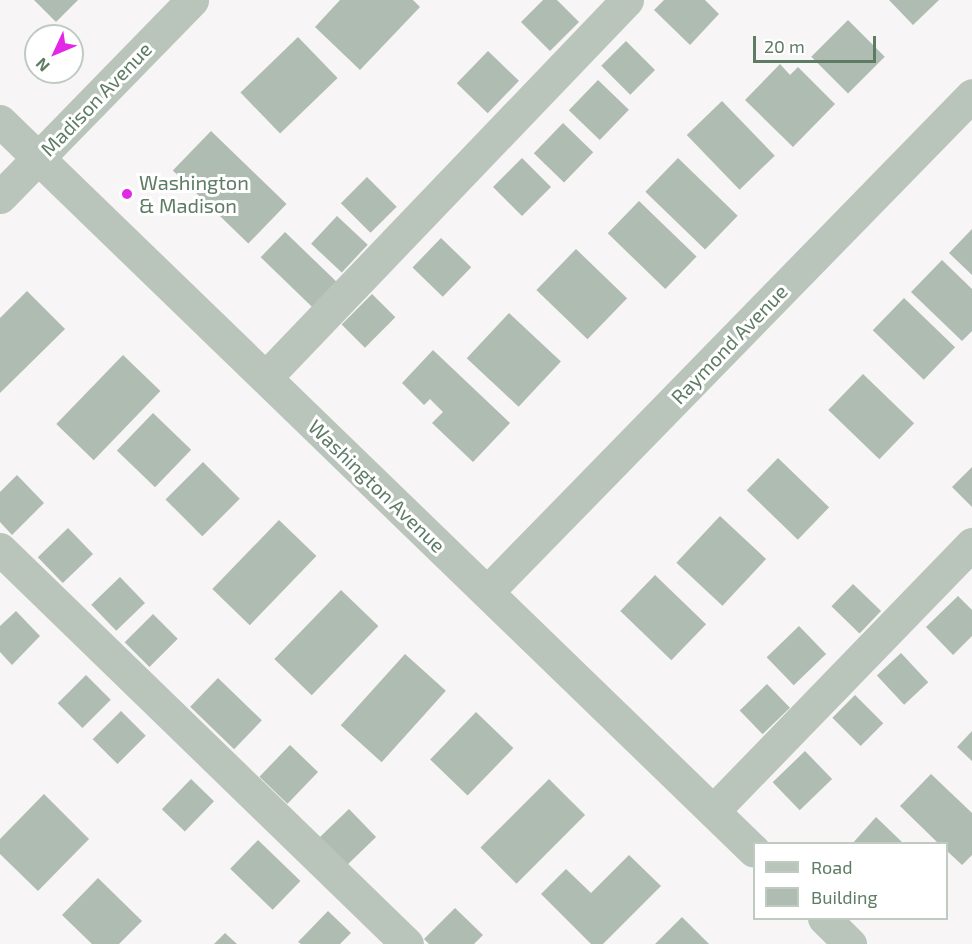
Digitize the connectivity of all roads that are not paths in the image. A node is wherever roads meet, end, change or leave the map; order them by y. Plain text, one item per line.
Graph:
1 (192, 0) edge
2 (627, 0) edge
3 (972, 95) edge
4 (0, 121) edge
5 (39, 158) junction
6 (0, 197) edge
7 (266, 377) junction
8 (972, 544) edge
9 (0, 549) edge
10 (487, 592) junction
11 (713, 811) junction
12 (753, 850) edge
13 (826, 920) edge
14 (407, 944) edge
15 (850, 944) edge

1 - 5 street, Madison Avenue
2 - 7 street
3 - 10 street, Raymond Avenue
4 - 5 street, Washington Avenue
5 - 6 street, Madison Avenue
5 - 7 street, Washington Avenue
7 - 10 street, Washington Avenue
8 - 11 street
9 - 14 street
10 - 11 street, Washington Avenue
11 - 12 street, Washington Avenue
13 - 15 street

